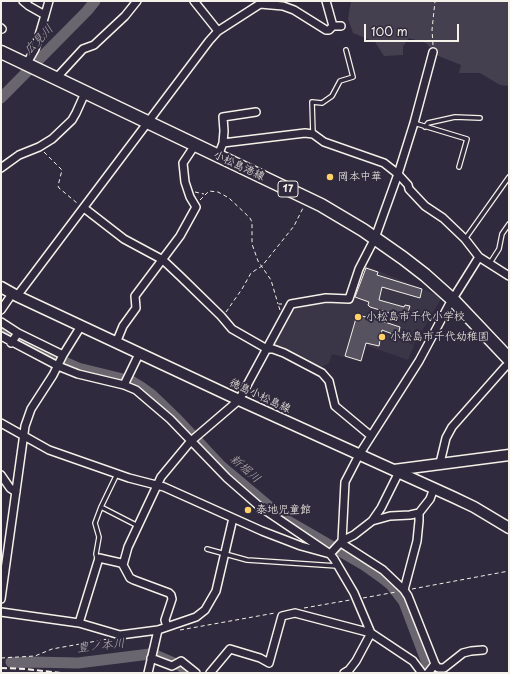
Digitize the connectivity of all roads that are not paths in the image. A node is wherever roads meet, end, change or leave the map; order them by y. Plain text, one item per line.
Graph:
1 (23, 1) edge
2 (49, 1) edge
3 (138, 1) edge
4 (194, 1) edge
5 (326, 1) edge
6 (260, 3) edge
7 (285, 4) edge
8 (45, 15) junction
9 (333, 26) junction
10 (341, 26) dead end
11 (218, 31) junction
12 (346, 50) dead end
13 (1, 52) edge
14 (433, 52) road end
15 (29, 66) junction
16 (57, 80) junction
17 (85, 93) junction
18 (256, 112) dead end
19 (480, 118) dead end
20 (147, 122) junction
21 (414, 124) junction
22 (425, 127) junction
23 (313, 134) junction
24 (223, 143) junction
25 (195, 145) junction
26 (218, 156) junction
27 (459, 167) dead end
28 (1, 168) edge
29 (398, 174) junction
30 (508, 179) edge
31 (84, 208) junction
32 (509, 224) edge
33 (375, 238) junction
34 (466, 239) junction
35 (479, 257) junction
36 (162, 260) junction
37 (490, 263) junction
38 (509, 276) edge
39 (1, 287) edge
40 (14, 295) junction
41 (453, 300) junction
42 (1, 310) edge
43 (1, 322) edge
44 (81, 326) junction
45 (1, 336) edge
46 (15, 338) junction
47 (116, 343) junction
48 (267, 349) junction
49 (140, 354) junction
50 (509, 359) edge
51 (60, 361) junction
52 (509, 364) edge
53 (125, 384) junction
54 (239, 400) junction
55 (1, 424) edge
56 (24, 435) junction
57 (371, 436) junction
58 (191, 441) junction
59 (359, 455) junction
60 (509, 455) edge
61 (440, 463) junction
62 (397, 471) junction
63 (117, 474) junction
64 (1, 475) edge
65 (156, 485) junction
66 (434, 488) junction
67 (16, 492) junction
68 (101, 507) junction
69 (419, 513) junction
70 (233, 518) junction
71 (372, 521) junction
72 (138, 526) junction
73 (509, 528) edge
74 (341, 543) junction
75 (207, 549) dead end
76 (224, 553) junction
77 (331, 553) junction
78 (99, 558) junction
79 (123, 565) junction
80 (338, 566) junction
81 (404, 590) junction
82 (1, 599) edge
83 (1, 612) edge
84 (79, 623) junction
85 (167, 627) junction
86 (158, 630) junction
87 (371, 633) junction
88 (483, 650) dead end
89 (152, 655) junction
90 (434, 665) junction
91 (148, 673) edge
92 (196, 673) edge
93 (210, 673) edge
94 (344, 673) edge
95 (422, 673) edge
96 (428, 673) edge

1 - 8 street
2 - 8 street
3 - 16 street
4 - 11 street
5 - 9 street
6 - 7 street
6 - 11 street
7 - 9 street
8 - 15 street
9 - 10 street
11 - 20 street
12 - 23 lane
13 - 15 main road, 小松島港線 / 17
14 - 21 street
15 - 16 main road, 小松島港線 / 17
16 - 17 main road, 小松島港線 / 17
17 - 20 main road, 小松島港線 / 17
17 - 28 street
18 - 24 street
19 - 22 lane
20 - 25 main road, 小松島港線 / 17
20 - 31 street
21 - 22 lane
21 - 29 street
22 - 27 lane
23 - 24 street
23 - 29 street
24 - 26 street
25 - 26 main road, 小松島港線 / 17
25 - 36 street
26 - 33 main road, 小松島港線 / 17
29 - 33 street
29 - 34 street
30 - 34 lane
31 - 36 street
31 - 40 street
32 - 37 lane
33 - 41 main road, 小松島港線 / 17
33 - 48 street
34 - 35 street
35 - 37 street
35 - 41 street
36 - 47 street
36 - 48 street
37 - 38 street
39 - 40 main road, 徳島小松島線
40 - 42 street
40 - 44 main road, 徳島小松島線
41 - 50 main road, 小松島港線 / 17
41 - 57 street
43 - 46 street
44 - 47 main road, 徳島小松島線
44 - 51 street
45 - 46 street
46 - 51 street
46 - 51 street
47 - 49 main road, 徳島小松島線
48 - 54 street
48 - 57 street
49 - 53 street
49 - 54 main road, 徳島小松島線
51 - 53 street
51 - 56 street
52 - 61 street
53 - 58 street
54 - 58 street
54 - 59 main road, 徳島小松島線
55 - 56 street
56 - 63 street
56 - 67 street
57 - 59 street
58 - 65 street
58 - 77 street
59 - 62 main road, 徳島小松島線
59 - 74 street
60 - 61 main road
61 - 62 main road
62 - 66 main road, 徳島小松島線
62 - 71 street
63 - 65 street
63 - 68 lane
64 - 67 street
65 - 70 street
65 - 72 street
66 - 69 street
66 - 73 main road, 徳島小松島線
67 - 82 street
68 - 72 lane
68 - 78 lane
69 - 71 street
69 - 81 street
70 - 76 street
70 - 77 street
71 - 74 street
72 - 79 street
74 - 77 street
74 - 81 street
75 - 76 lane
76 - 80 lane
76 - 85 street
77 - 80 street
78 - 79 street
78 - 84 street
79 - 85 street
80 - 87 street
81 - 90 street
83 - 84 street
84 - 86 street
85 - 86 street
86 - 89 street
87 - 93 street
87 - 94 street
87 - 95 street
88 - 90 street
89 - 91 street
89 - 92 street
90 - 96 street

